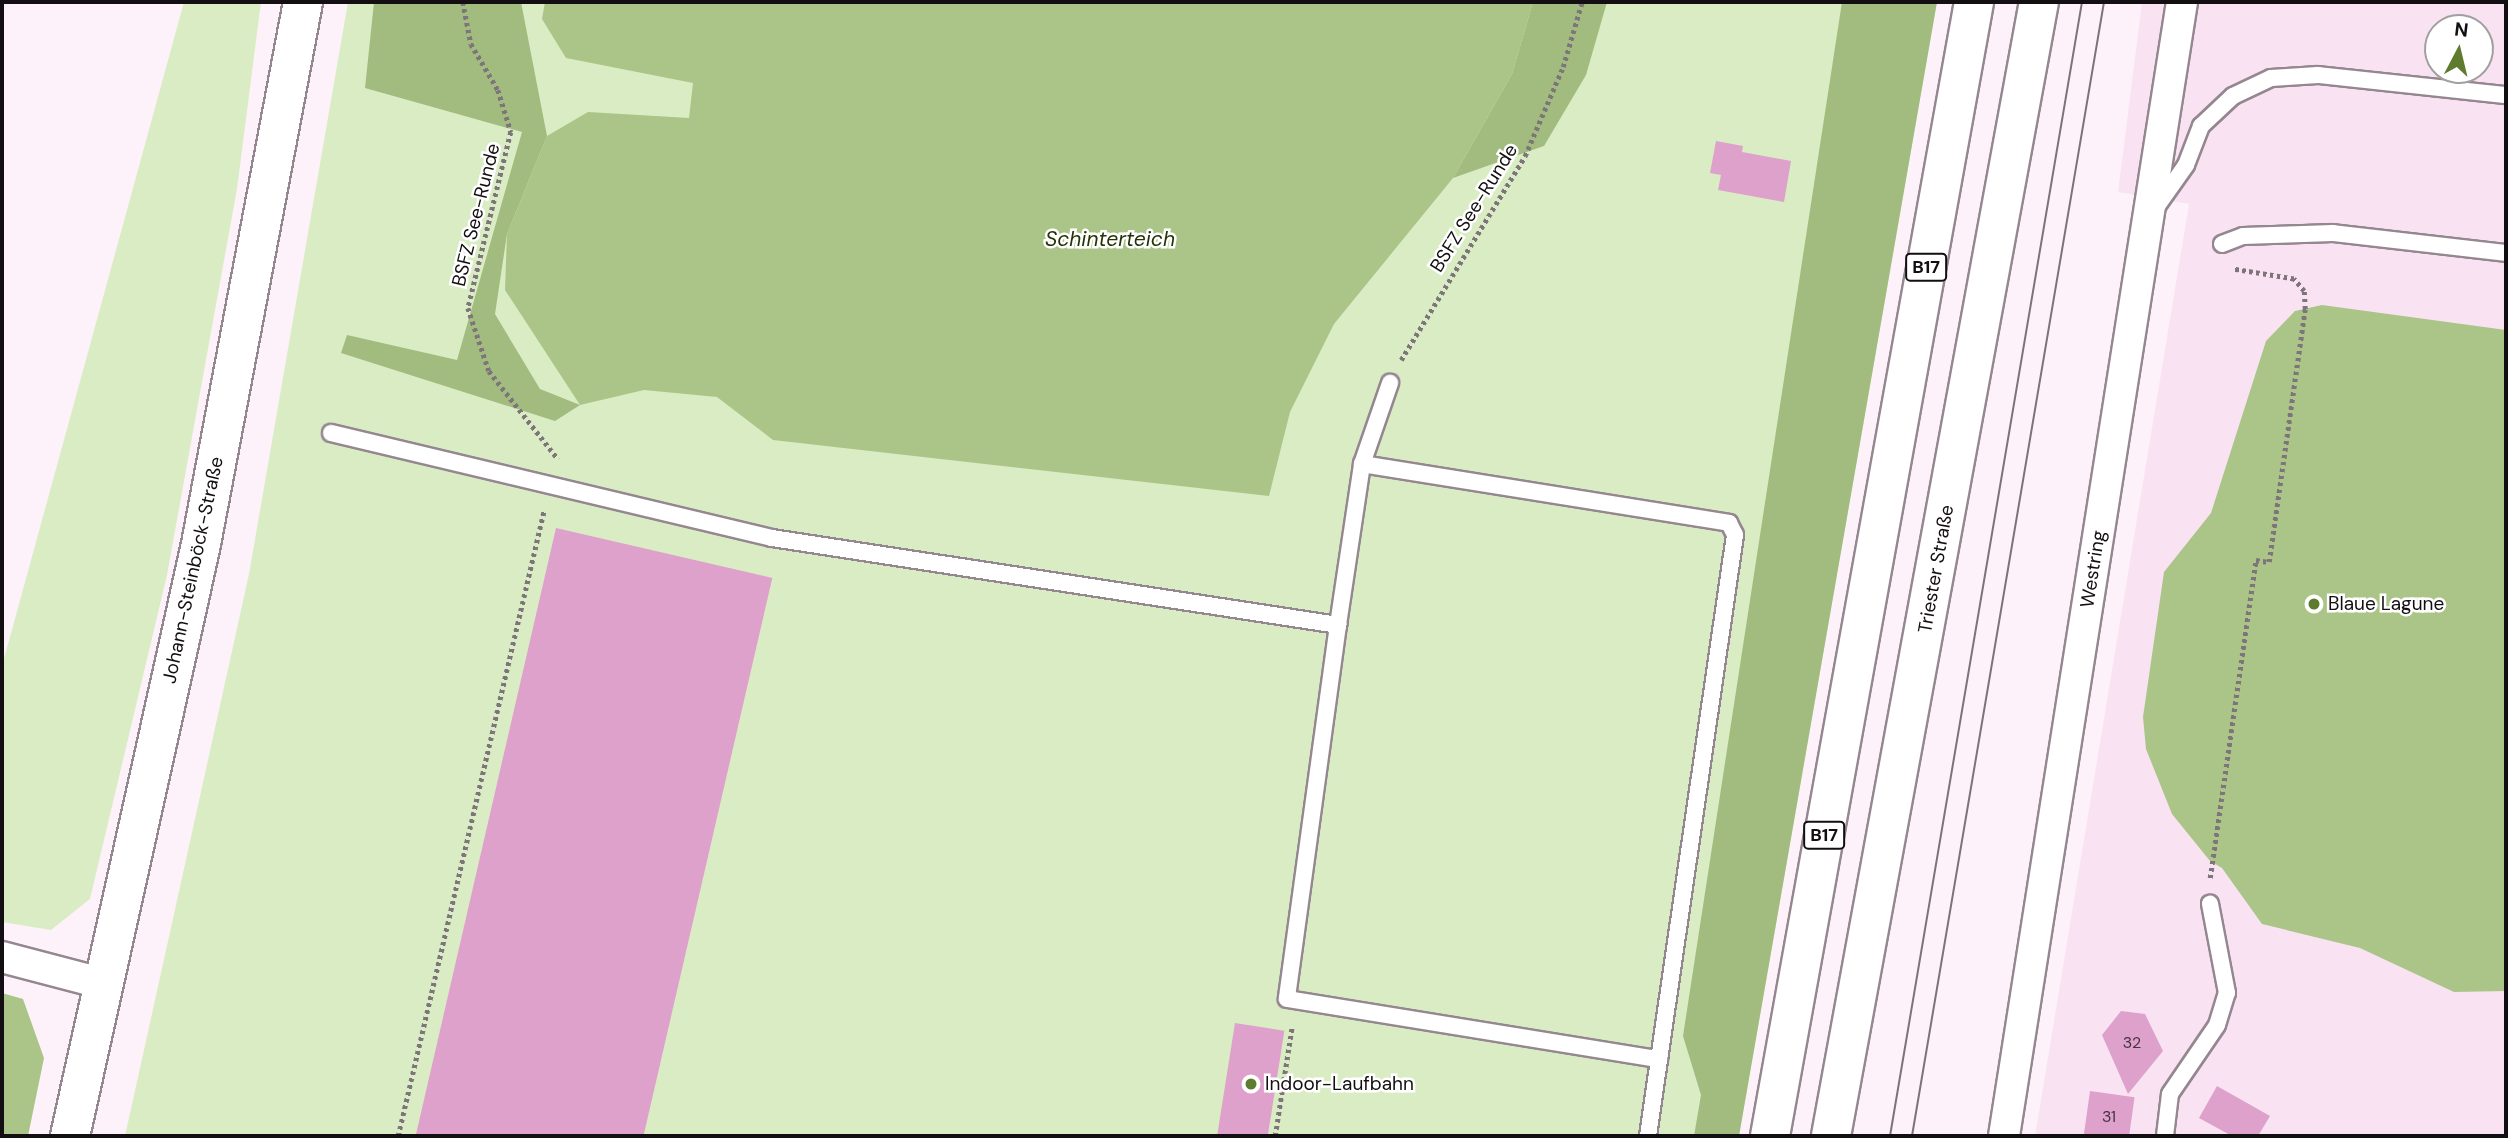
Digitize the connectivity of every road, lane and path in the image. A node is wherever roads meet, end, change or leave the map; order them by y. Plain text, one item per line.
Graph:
1 (303, 2) edge
2 (463, 2) edge
3 (1582, 2) edge
4 (1974, 2) edge
5 (2039, 2) edge
6 (2182, 2) edge
7 (2506, 95) edge
8 (2148, 219) junction
9 (2222, 244) joint
10 (2506, 253) edge
11 (1390, 383) joint
12 (331, 433) dead end
13 (1362, 464) junction
14 (550, 485) junction
15 (584, 494) junction
16 (1338, 625) junction
17 (2210, 861) dead end
18 (2210, 904) dead end
19 (2, 957) edge
20 (101, 984) junction
21 (1295, 1004) junction
22 (1659, 1059) junction
23 (70, 1136) edge
24 (398, 1136) edge
25 (1275, 1136) edge
26 (1648, 1136) edge
27 (1770, 1136) edge
28 (1831, 1136) edge
29 (2004, 1136) edge
30 (2165, 1136) edge

1 - 20 main road, Johann-Steinböck-Straße
2 - 15 path, BSFZ See-Runde
3 - 11 path, BSFZ See-Runde
4 - 27 main road, B17
5 - 28 main road, Triester Straße
6 - 8 street, Westring
7 - 8 lane
8 - 29 street, Westring
9 - 10 lane
9 - 17 path
11 - 13 lane
12 - 14 lane
13 - 16 lane
13 - 22 lane
14 - 15 lane
14 - 24 path
15 - 16 lane
16 - 21 lane
18 - 30 lane
19 - 20 street
20 - 23 main road, Johann-Steinböck-Straße
21 - 22 lane
21 - 25 path
22 - 26 lane

